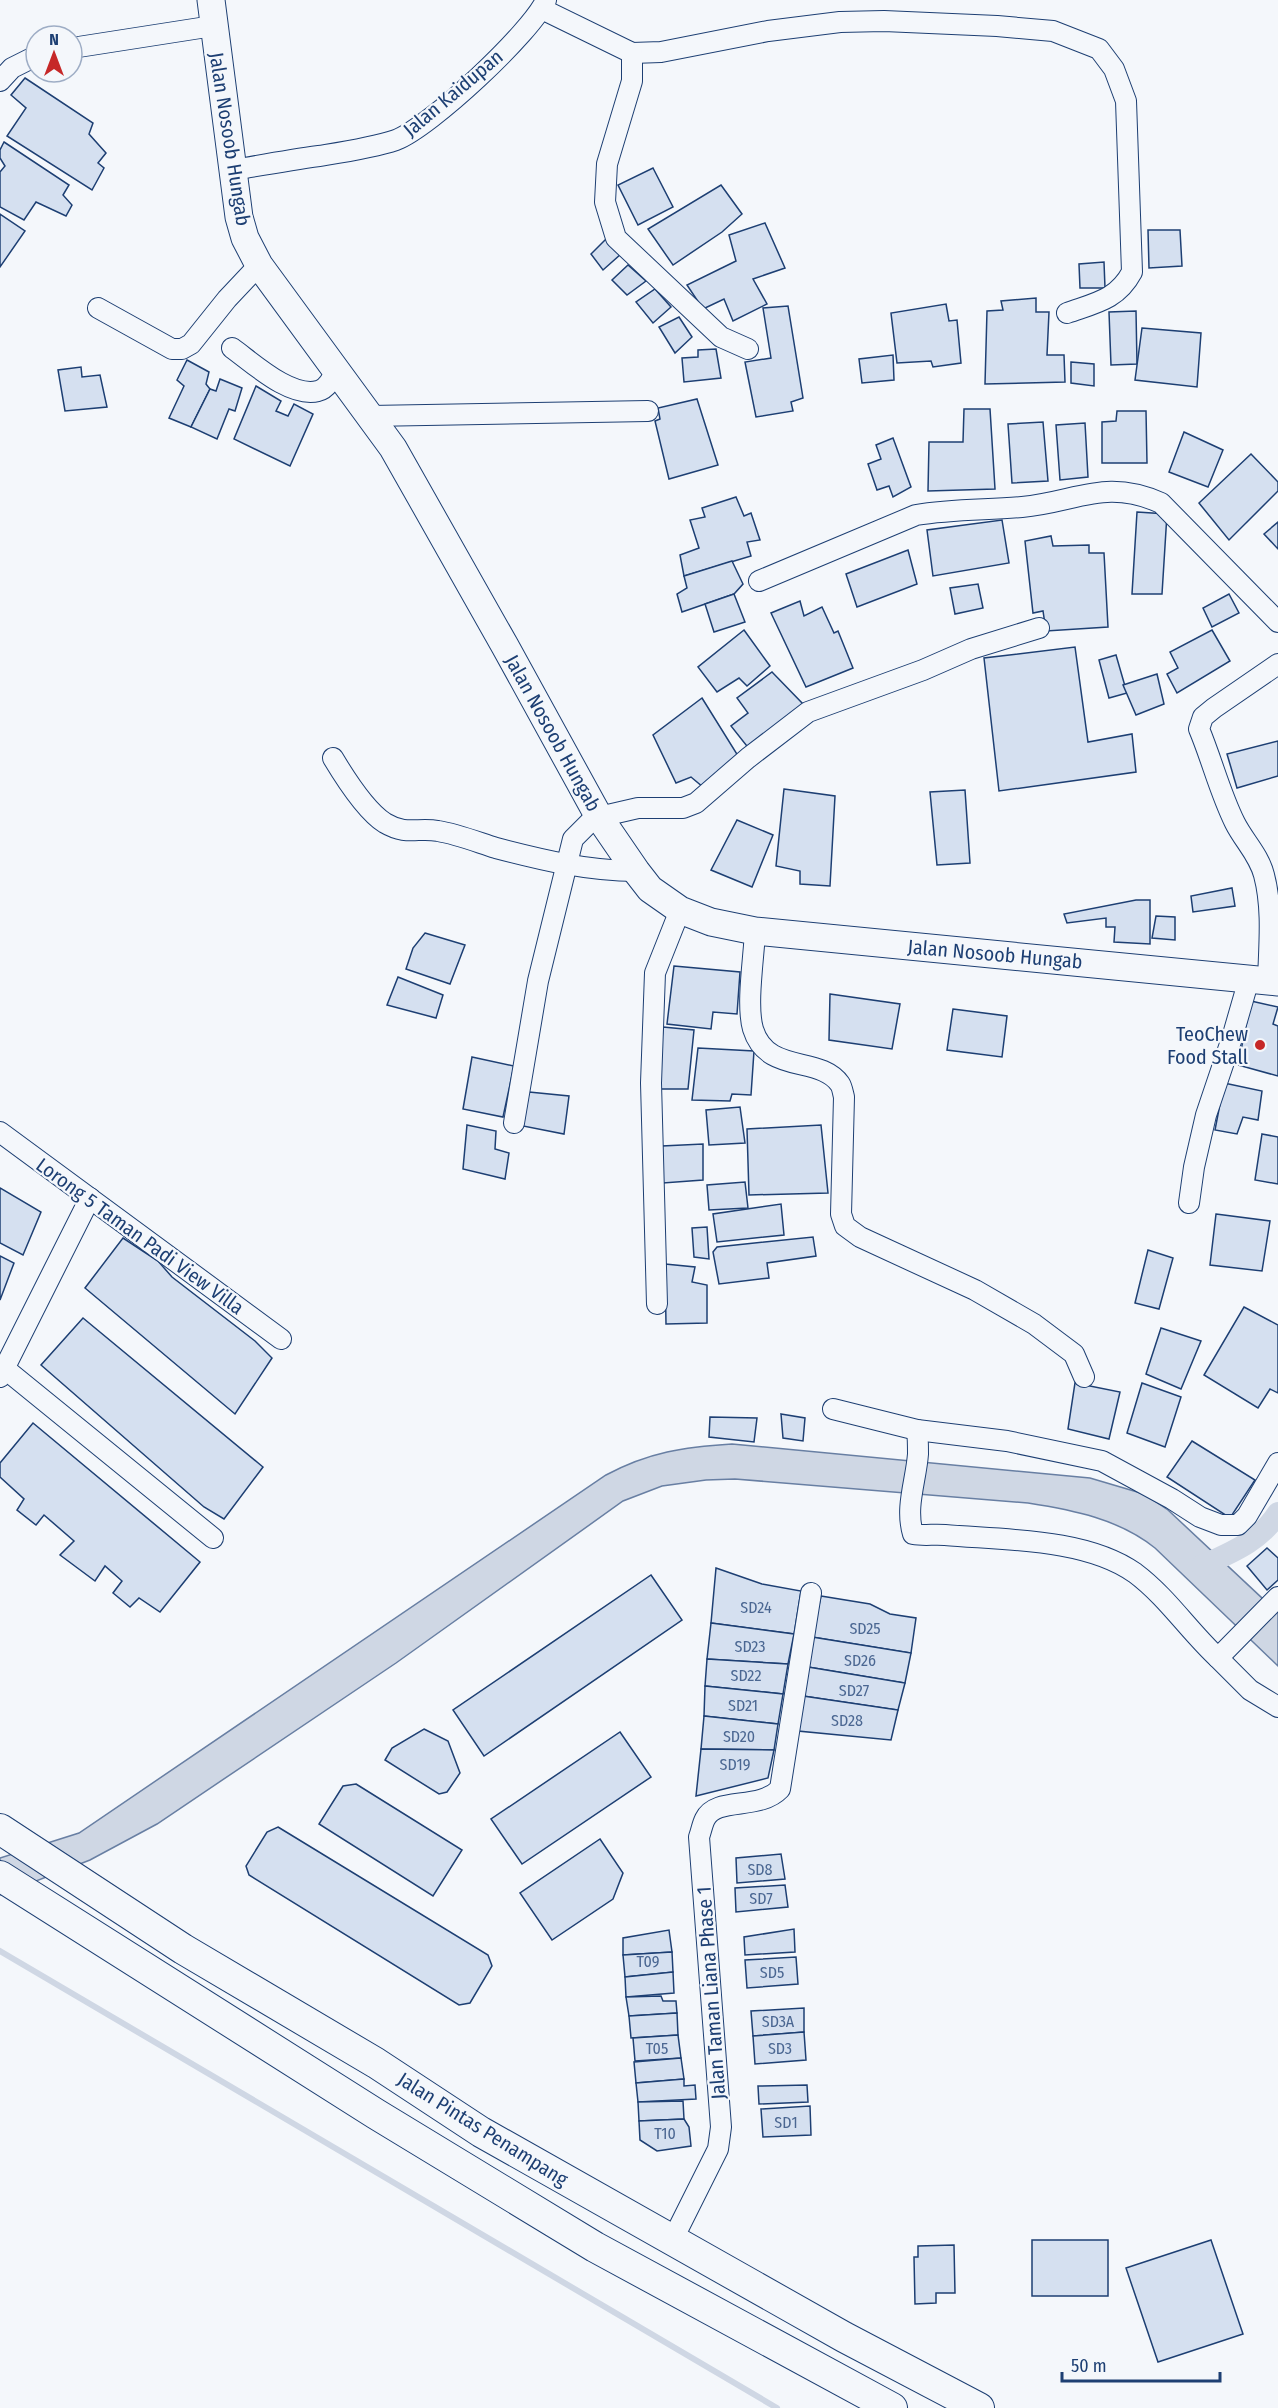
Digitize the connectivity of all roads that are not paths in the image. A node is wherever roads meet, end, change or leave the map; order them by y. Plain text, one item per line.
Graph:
1 (544, 4) edge
2 (212, 13) edge
3 (84, 45) edge
4 (632, 53) junction
5 (24, 62) edge
6 (0, 81) edge
7 (233, 170) junction
8 (259, 265) junction
9 (98, 308) dead end
10 (1067, 313) dead end
11 (232, 348) dead end
12 (748, 349) dead end
13 (336, 371) junction
14 (648, 411) dead end
15 (369, 416) junction
16 (759, 581) dead end
17 (1278, 622) edge
18 (1039, 628) dead end
19 (1278, 664) edge
20 (333, 758) dead end
21 (599, 817) junction
22 (568, 864) junction
23 (636, 871) junction
24 (680, 910) junction
25 (755, 931) junction
26 (1265, 980) edge
27 (514, 1123) dead end
28 (0, 1132) edge
29 (90, 1198) junction
30 (1189, 1203) dead end
31 (657, 1304) dead end
32 (280, 1339) dead end
33 (2, 1372) edge
34 (1084, 1377) dead end
35 (833, 1409) dead end
36 (917, 1430) junction
37 (1278, 1463) edge
38 (213, 1538) dead end
39 (811, 1593) dead end
40 (1278, 1598) edge
41 (1218, 1658) junction
42 (1278, 1707) edge
43 (2, 1830) edge
44 (0, 1876) edge
45 (672, 2241) junction
46 (892, 2408) edge
47 (979, 2408) edge

1 - 4 street
1 - 7 street, Jalan Kaidupan
2 - 3 street
2 - 7 main road, Jalan Nosoob Hungab
4 - 10 street
4 - 12 street
5 - 6 street
7 - 8 main road, Jalan Nosoob Hungab
8 - 9 street
8 - 13 main road, Jalan Nosoob Hungab
11 - 13 street
13 - 15 main road, Jalan Nosoob Hungab
14 - 15 street
15 - 21 main road, Jalan Nosoob Hungab
16 - 17 street
18 - 21 street
19 - 26 street
20 - 22 street
21 - 22 street
21 - 23 main road, Jalan Nosoob Hungab
22 - 23 street
22 - 27 street
23 - 24 main road, Jalan Nosoob Hungab
24 - 25 main road, Jalan Nosoob Hungab
24 - 31 street
25 - 26 main road, Jalan Nosoob Hungab
25 - 34 street
26 - 30 street
28 - 29 street, Lorong 5 Taman Padi View Villa
29 - 32 street, Lorong 5 Taman Padi View Villa
29 - 33 street
33 - 38 street
35 - 36 street
36 - 37 street
36 - 41 street
39 - 45 street, Jalan Taman Liana Phase 1
40 - 41 street
41 - 42 street
43 - 45 main road, Jalan Pintas Penampang
44 - 46 main road
45 - 47 main road, Jalan Pintas Penampang

